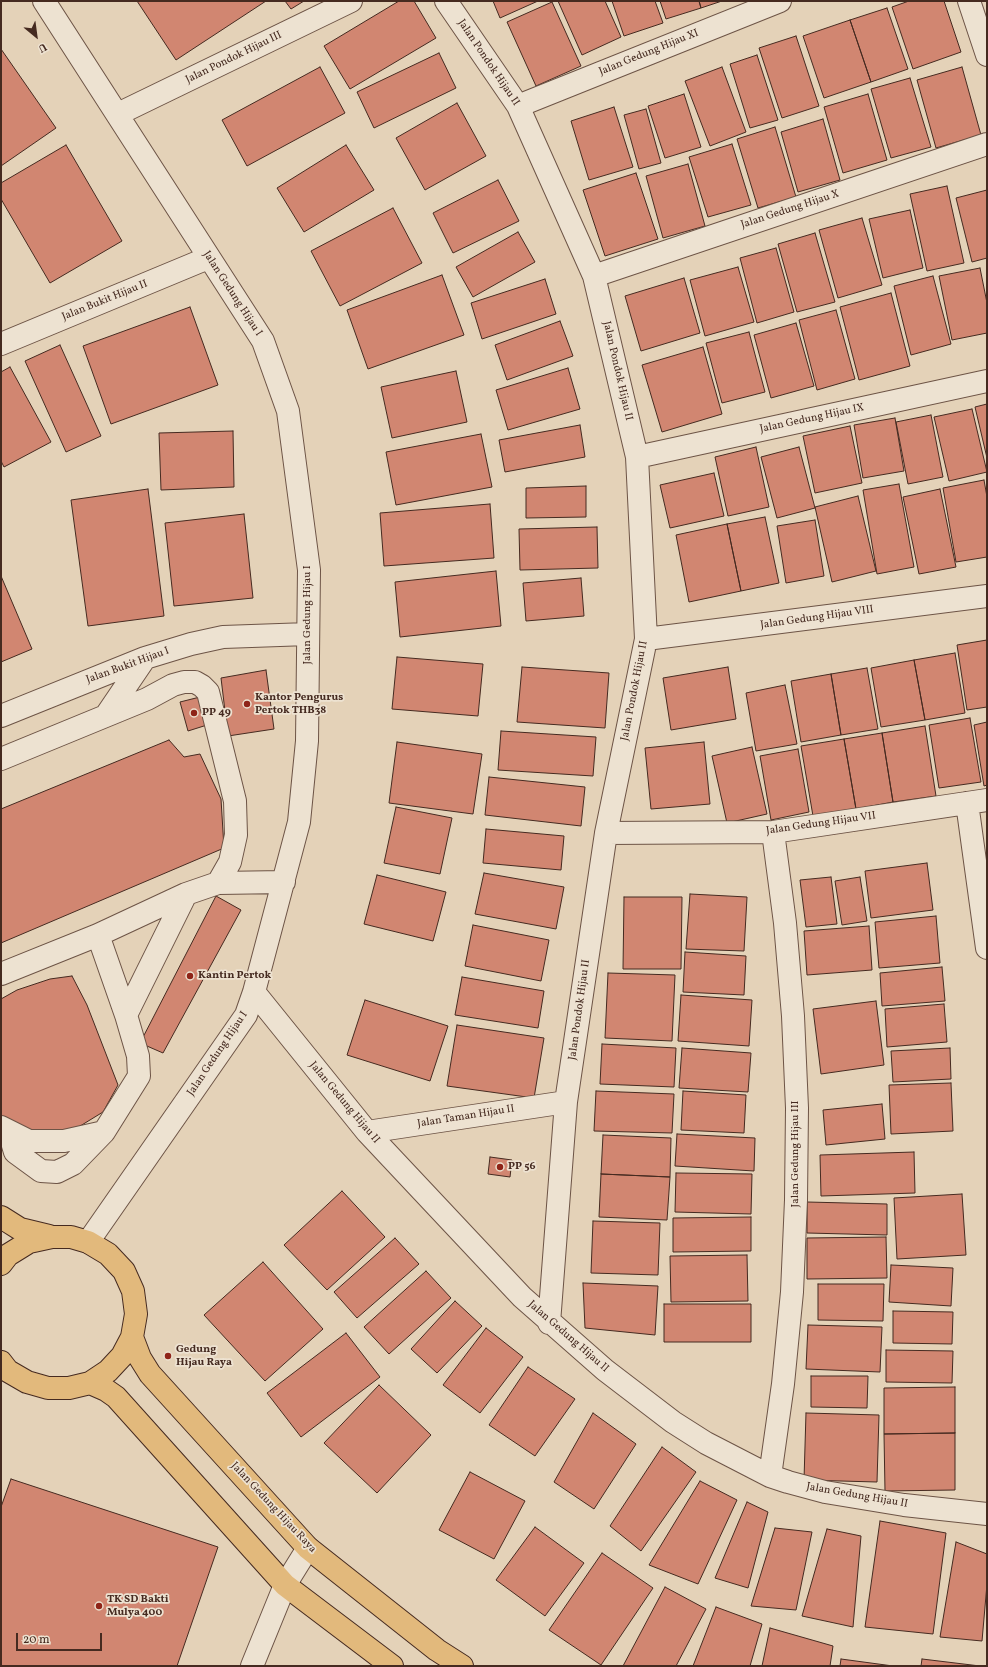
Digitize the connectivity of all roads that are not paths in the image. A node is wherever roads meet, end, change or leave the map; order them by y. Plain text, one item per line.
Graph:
1 (44, 1) edge
2 (351, 1) edge
3 (446, 1) edge
4 (780, 1) edge
5 (969, 1) edge
6 (987, 55) edge
7 (518, 106) junction
8 (118, 114) junction
9 (987, 144) edge
10 (208, 258) junction
11 (594, 276) junction
12 (1, 344) edge
13 (987, 382) edge
14 (637, 457) junction
15 (987, 596) edge
16 (308, 634) junction
17 (646, 639) junction
18 (145, 658) junction
19 (108, 714) junction
20 (1, 716) edge
21 (1, 760) edge
22 (977, 801) edge
23 (773, 832) junction
24 (606, 833) junction
25 (284, 882) junction
26 (218, 883) junction
27 (186, 894) junction
28 (98, 934) junction
29 (987, 948) edge
30 (1, 974) edge
31 (254, 992) junction
32 (126, 1015) junction
33 (566, 1102) junction
34 (5, 1130) edge
35 (104, 1132) junction
36 (367, 1132) junction
37 (1, 1217) edge
38 (52, 1237) junction
39 (88, 1242) junction
40 (1, 1264) edge
41 (549, 1323) junction
42 (132, 1337) junction
43 (3, 1372) edge
44 (90, 1383) junction
45 (770, 1476) junction
46 (987, 1514) edge
47 (308, 1548) junction
48 (285, 1585) junction
49 (252, 1666) edge
50 (392, 1666) edge
51 (462, 1666) edge

1 - 8 street, Jalan Gedung Hijau I
2 - 8 street, Jalan Pondok Hijau III
3 - 7 street, Jalan Pondok Hijau II
4 - 7 street, Jalan Gedung Hijau XI
5 - 6 street
7 - 11 street, Jalan Pondok Hijau II
8 - 10 street, Jalan Gedung Hijau I
9 - 11 street, Jalan Gedung Hijau X
10 - 12 street, Jalan Bukit Hijau II
10 - 16 street, Jalan Gedung Hijau I
11 - 14 street, Jalan Pondok Hijau II
13 - 14 street, Jalan Gedung Hijau IX
14 - 17 street, Jalan Pondok Hijau II
15 - 17 street, Jalan Gedung Hijau VIII
16 - 18 street, Jalan Bukit Hijau I
16 - 25 street, Jalan Gedung Hijau I
17 - 24 street, Jalan Pondok Hijau II
18 - 19 street
18 - 20 street, Jalan Bukit Hijau I
19 - 21 street
19 - 26 street
22 - 23 street, Jalan Gedung Hijau VII
22 - 29 street
23 - 24 street, Jalan Gedung Hijau VII
23 - 45 street, Jalan Gedung Hijau III
24 - 33 street, Jalan Pondok Hijau II
25 - 26 street
25 - 31 street, Jalan Gedung Hijau I
26 - 27 street
27 - 28 street
27 - 32 street
28 - 30 street
28 - 32 street
31 - 36 street, Jalan Gedung Hijau II
31 - 39 street, Jalan Gedung Hijau I
32 - 35 street
33 - 36 street, Jalan Taman Hijau II
33 - 41 street, Jalan Pondok Hijau II
34 - 35 street
34 - 35 street
36 - 41 street, Jalan Gedung Hijau II
37 - 38 main road
38 - 39 main road
38 - 40 main road
39 - 42 main road
41 - 45 street, Jalan Gedung Hijau II
42 - 44 main road
42 - 47 main road, Jalan Gedung Hijau Raya
43 - 44 main road
44 - 48 main road
45 - 46 street, Jalan Gedung Hijau II
47 - 48 street
47 - 51 main road, Jalan Gedung Hijau Raya
48 - 49 street
48 - 50 main road

